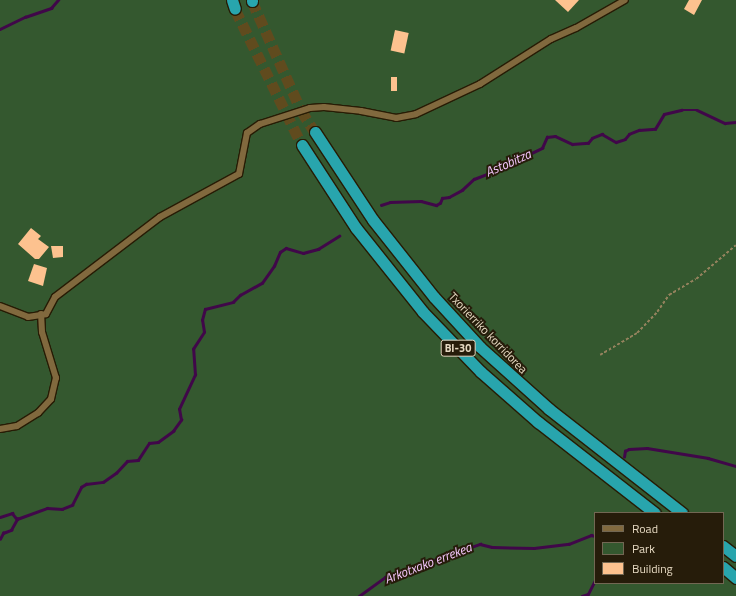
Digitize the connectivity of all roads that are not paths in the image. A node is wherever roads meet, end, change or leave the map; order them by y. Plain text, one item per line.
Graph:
1 (625, 0) edge
2 (316, 132) tunnel mouth
3 (302, 145) tunnel mouth
4 (0, 306) edge
5 (41, 314) junction
6 (0, 428) edge
7 (654, 512) edge
8 (681, 512) edge
9 (724, 547) edge
10 (736, 556) edge
11 (724, 568) edge
12 (736, 578) edge

1 - 5 street
2 - 8 highway, Txorierriko korridorea / BI-30
3 - 7 highway, BI-30
4 - 5 street
5 - 6 street
9 - 10 highway
11 - 12 highway

